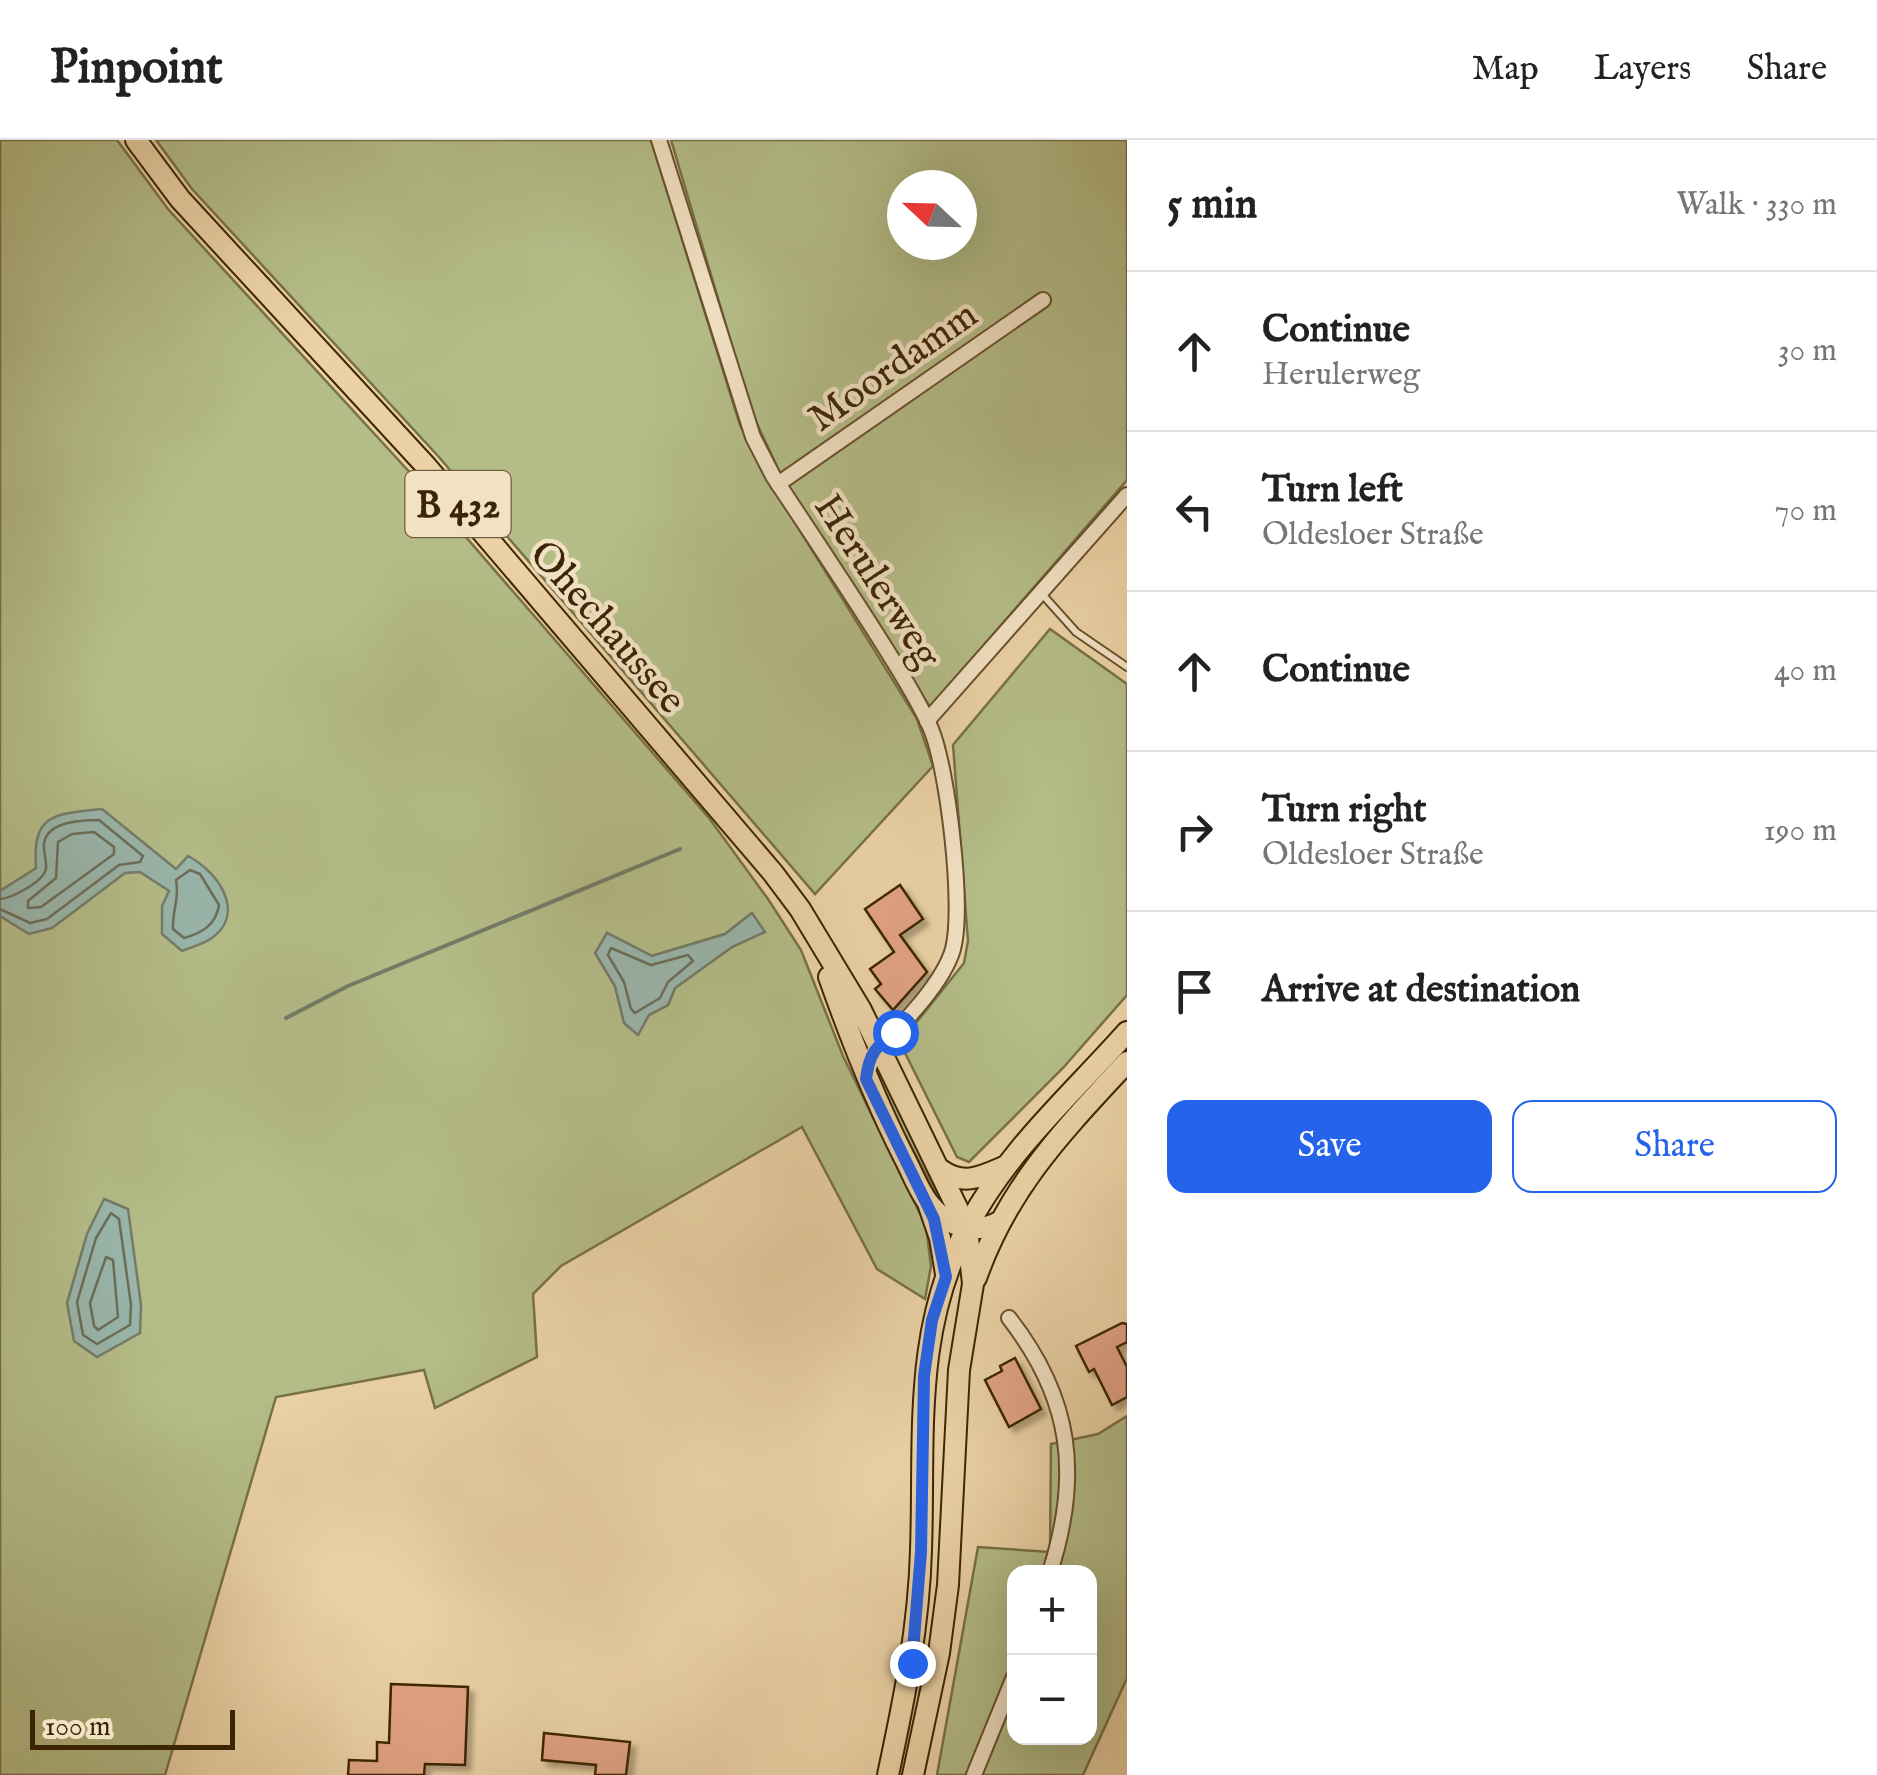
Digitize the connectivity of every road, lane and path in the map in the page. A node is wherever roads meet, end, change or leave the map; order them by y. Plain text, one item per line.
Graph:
1 (136, 140) edge
2 (660, 140) edge
3 (1043, 300) dead end
4 (778, 484) junction
5 (1127, 495) edge
6 (1041, 593) junction
7 (1127, 667) edge
8 (927, 721) junction
9 (818, 942) junction
10 (847, 1027) junction
11 (1127, 1032) edge
12 (877, 1043) junction
13 (1127, 1062) edge
14 (866, 1079) junction
15 (1006, 1166) junction
16 (940, 1170) junction
17 (928, 1204) junction
18 (999, 1222) junction
19 (967, 1228) junction
20 (946, 1277) junction
21 (973, 1284) junction
22 (1008, 1318) dead end
23 (1052, 1565) edge
24 (1007, 1694) edge
25 (888, 1775) edge
26 (913, 1775) edge
27 (974, 1775) edge

1 - 9 main road, Ohechaussee / B 432
2 - 4 street, Herulerweg
3 - 4 street, Moordamm
4 - 8 street, Herulerweg
5 - 6 street
6 - 7 lane
6 - 8 street
8 - 12 street, Herulerweg
9 - 10 main road, B 432
9 - 12 main road, B 432
10 - 12 street
10 - 14 main road, B 432
11 - 15 main road
12 - 14 street
12 - 16 main road, B 432
13 - 18 main road
14 - 17 main road, B 432
15 - 16 main road
15 - 19 main road
16 - 19 main road, B 432
17 - 19 main road
17 - 20 main road, B 432
18 - 19 main road
18 - 21 main road
19 - 20 main road
19 - 21 main road, B 432
20 - 25 main road
21 - 26 main road
22 - 23 street
24 - 27 street

